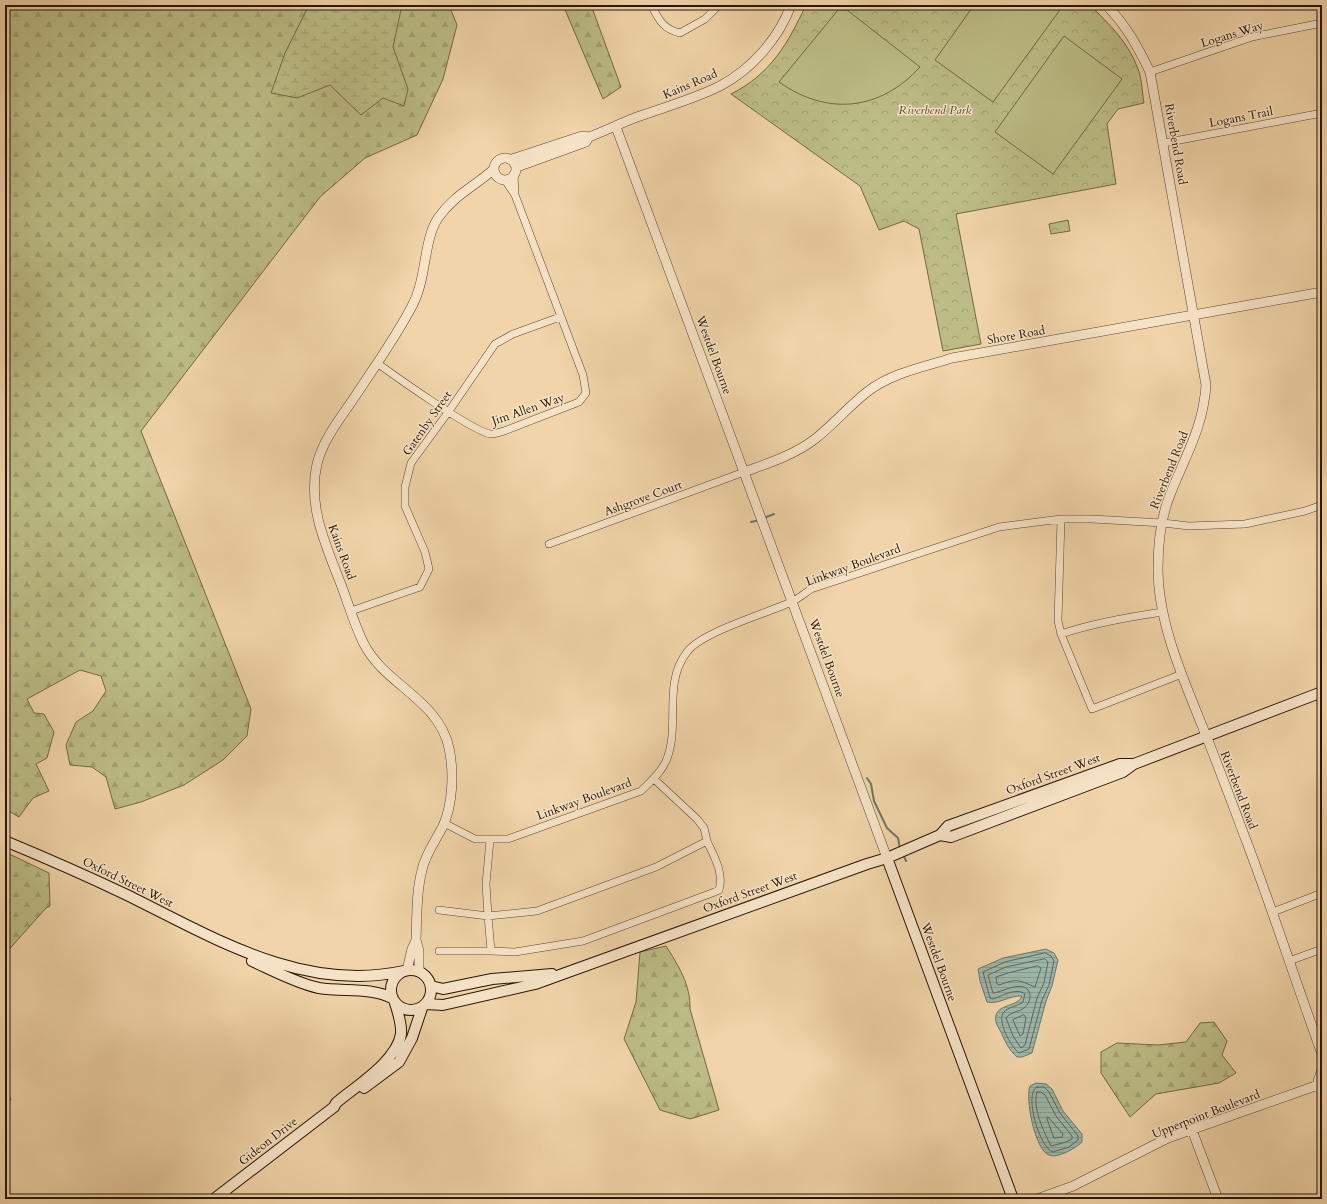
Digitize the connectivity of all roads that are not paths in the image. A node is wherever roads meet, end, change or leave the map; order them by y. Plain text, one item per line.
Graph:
1 (651, 5) edge
2 (719, 5) edge
3 (791, 5) edge
4 (1106, 5) edge
5 (1322, 23) edge
6 (1150, 72) junction
7 (1322, 113) edge
8 (616, 127) junction
9 (1164, 143) junction
10 (494, 169) junction
11 (509, 172) junction
12 (480, 181) junction
13 (1322, 292) edge
14 (1195, 316) junction
15 (560, 317) junction
16 (377, 363) junction
17 (449, 412) junction
18 (744, 472) junction
19 (1322, 505) edge
20 (1061, 519) junction
21 (1163, 523) junction
22 (549, 544) dead end
23 (792, 602) junction
24 (351, 610) junction
25 (1163, 612) junction
26 (1061, 634) junction
27 (1182, 674) junction
28 (1322, 692) edge
29 (1207, 737) junction
30 (654, 779) junction
31 (444, 823) junction
32 (5, 840) edge
33 (490, 840) junction
34 (707, 841) junction
35 (886, 858) junction
36 (1322, 893) edge
37 (439, 910) dead end
38 (1273, 912) junction
39 (488, 916) junction
40 (416, 940) junction
41 (1322, 949) edge
42 (238, 950) junction
43 (439, 951) dead end
44 (491, 951) junction
45 (1289, 960) junction
46 (406, 971) junction
47 (419, 972) junction
48 (568, 972) junction
49 (431, 986) junction
50 (393, 1001) junction
51 (424, 1006) junction
52 (1322, 1054) edge
53 (1322, 1070) edge
54 (1320, 1088) edge
55 (336, 1103) junction
56 (1192, 1130) junction
57 (227, 1195) edge
58 (214, 1199) edge
59 (1014, 1199) edge
60 (1038, 1199) edge
61 (1218, 1199) edge

1 - 2 street
3 - 8 street, Kains Road
4 - 6 street, Riverbend Road
5 - 6 street, Logans Way
6 - 9 street, Riverbend Road
7 - 9 street, Logans Trail
8 - 11 street, Kains Road
8 - 18 street, Westdel Bourne
9 - 14 street, Riverbend Road
10 - 11 street
10 - 11 street, Kains Road
10 - 12 street, Kains Road
11 - 12 street, Kains Road
11 - 15 street, Jim Allen Way
12 - 16 street, Kains Road
13 - 14 street, Shore Road
14 - 18 street, Shore Road
14 - 21 street, Riverbend Road
15 - 17 street, Gatenby Street
15 - 17 street, Jim Allen Way
16 - 17 street, Jim Allen Way
16 - 24 street, Kains Road
17 - 24 street, Gatenby Street
18 - 22 street, Ashgrove Court
18 - 23 street, Westdel Bourne
19 - 21 street, Linkway Boulevard
20 - 21 street, Linkway Boulevard
20 - 23 street, Linkway Boulevard
20 - 26 street
21 - 25 street, Riverbend Road
23 - 30 street, Linkway Boulevard
23 - 35 street, Westdel Bourne
24 - 31 street, Kains Road
25 - 26 street
25 - 27 street, Riverbend Road
26 - 27 street
27 - 29 street, Riverbend Road
28 - 29 main road, Oxford Street West
29 - 35 main road, Oxford Street West
29 - 38 street, Riverbend Road
30 - 33 street, Linkway Boulevard
30 - 34 street
31 - 33 street, Linkway Boulevard
31 - 40 street, Kains Road
32 - 42 main road, Oxford Street West
33 - 39 street
34 - 39 street
34 - 44 street
35 - 48 main road, Oxford Street West
35 - 59 main road, Westdel Bourne
36 - 38 street
37 - 39 street
38 - 45 street, Riverbend Road
39 - 44 street
40 - 46 street, Kains Road
40 - 47 street, Kains Road
41 - 45 street
42 - 46 main road, Oxford Street West
42 - 50 main road, Oxford Street West
43 - 44 street
45 - 52 street, Riverbend Road
46 - 47 main road
46 - 50 main road
47 - 49 main road
48 - 49 main road, Oxford Street West
48 - 51 main road, Oxford Street West
49 - 51 main road
50 - 51 main road
50 - 55 main road, Gideon Drive
51 - 55 main road, Gideon Drive
53 - 54 street
54 - 56 street, Upperpoint Boulevard
55 - 57 main road, Gideon Drive
56 - 60 street, Upperpoint Boulevard
56 - 61 street
57 - 58 main road, Gideon Drive

